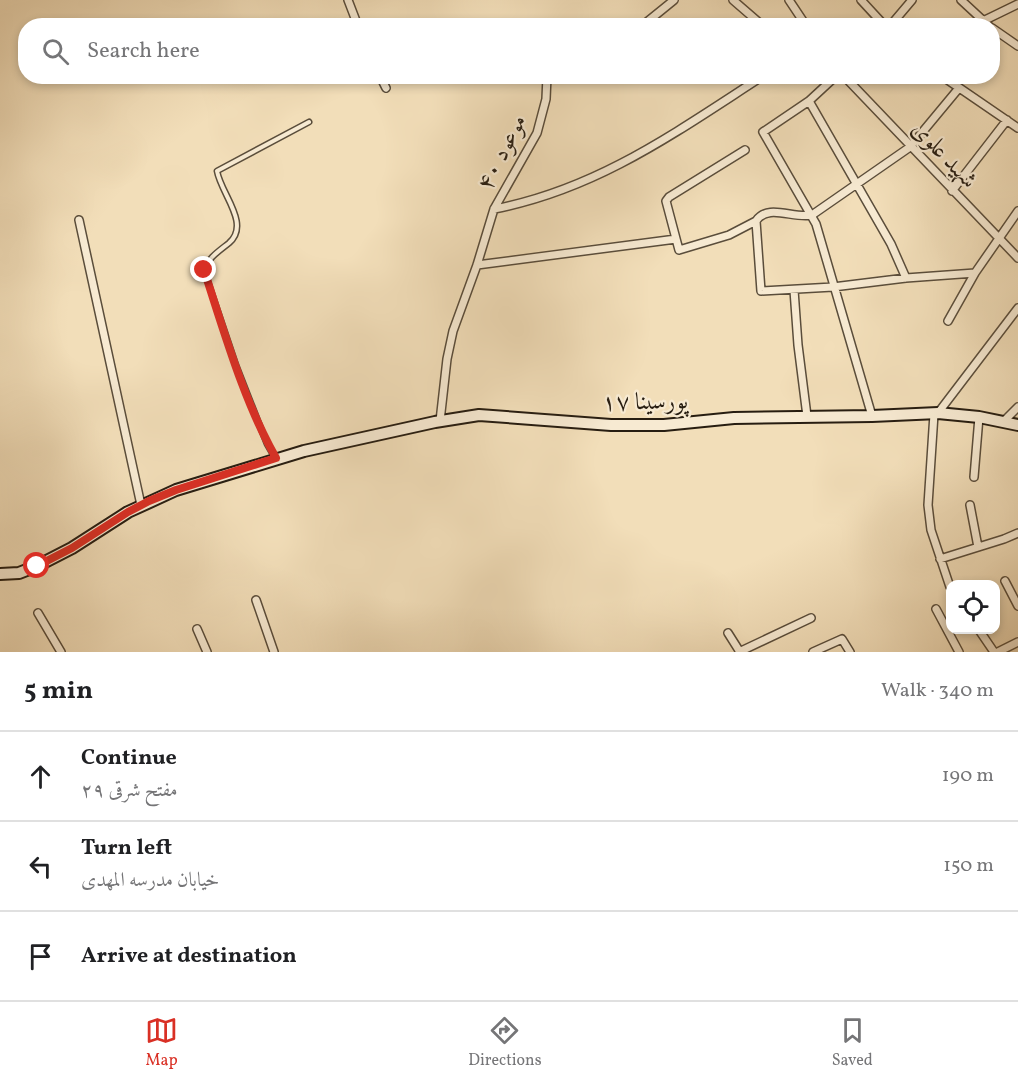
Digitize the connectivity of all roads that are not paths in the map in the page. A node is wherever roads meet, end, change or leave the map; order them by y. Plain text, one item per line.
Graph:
1 (348, 0) edge
2 (674, 0) edge
3 (733, 0) edge
4 (789, 0) edge
5 (861, 0) edge
6 (912, 0) edge
7 (961, 0) edge
8 (1018, 4) edge
9 (355, 18) edge
10 (652, 18) edge
11 (754, 18) edge
12 (801, 18) edge
13 (879, 18) edge
14 (895, 18) edge
15 (981, 18) edge
16 (994, 18) edge
17 (1000, 33) edge
18 (1018, 46) edge
19 (384, 84) edge
20 (547, 84) edge
21 (751, 84) edge
22 (829, 84) edge
23 (851, 84) edge
24 (953, 84) edge
25 (386, 88) dead end
26 (959, 88) junction
27 (809, 102) junction
28 (1007, 120) junction
29 (309, 122) dead end
30 (1018, 128) edge
31 (910, 147) junction
32 (745, 150) dead end
33 (856, 183) junction
34 (952, 191) junction
35 (494, 208) junction
36 (1018, 211) edge
37 (812, 215) junction
38 (79, 220) dead end
39 (756, 221) junction
40 (1000, 237) junction
41 (676, 239) junction
42 (1018, 258) edge
43 (477, 265) junction
44 (975, 273) junction
45 (906, 278) junction
46 (833, 287) junction
47 (794, 290) junction
48 (1018, 308) edge
49 (948, 321) dead end
50 (1018, 407) edge
51 (936, 413) junction
52 (807, 416) junction
53 (872, 416) junction
54 (979, 417) junction
55 (441, 421) junction
56 (1004, 421) junction
57 (1018, 425) edge
58 (276, 458) junction
59 (974, 477) dead end
60 (141, 505) junction
61 (970, 505) dead end
62 (1018, 533) edge
63 (978, 547) junction
64 (939, 559) junction
65 (0, 574) edge
66 (948, 580) edge
67 (1005, 581) dead end
68 (256, 600) dead end
69 (1018, 606) edge
70 (936, 609) dead end
71 (38, 613) dead end
72 (811, 618) dead end
73 (197, 629) dead end
74 (728, 633) dead end
75 (982, 634) edge
76 (1018, 642) edge
77 (61, 652) edge
78 (207, 652) edge
79 (274, 652) edge
80 (740, 652) edge
81 (813, 652) edge
82 (850, 652) edge
83 (959, 652) edge
84 (996, 652) edge

1 - 9 street
2 - 10 street
3 - 11 street
4 - 12 street
5 - 13 street
6 - 14 street
7 - 15 street
8 - 16 street
17 - 18 street
19 - 25 street
20 - 35 street, موعود ۴۰
21 - 35 street
22 - 27 street
23 - 31 street, شهید علوی
24 - 26 street
26 - 28 street
26 - 31 street
27 - 33 street
27 - 37 street
28 - 30 street
28 - 34 street
29 - 58 lane
31 - 33 street
31 - 34 street, شهید علوی
32 - 41 street
33 - 37 street
33 - 45 street
34 - 40 street, شهید علوی
35 - 43 street, موعود ۴۰
36 - 40 street
37 - 39 street
37 - 46 street
38 - 60 street
39 - 41 street
39 - 47 street
40 - 42 street, شهید علوی
40 - 44 street
41 - 43 street
43 - 55 street, موعود ۴۰
44 - 45 street
44 - 49 street
45 - 46 street
46 - 47 street
46 - 53 street
47 - 52 street
48 - 51 street
50 - 56 street
51 - 53 street, پورسینا ۱۷
51 - 54 street, پورسینا ۱۷
51 - 64 street
52 - 53 street, پورسینا ۱۷
52 - 55 street, پورسینا ۱۷
54 - 56 street, پورسینا ۱۷
54 - 59 street
55 - 58 street, پورسینا ۱۷
56 - 57 street, پورسینا ۱۷
58 - 60 street, پورسینا ۱۷
60 - 65 street, پورسینا ۱۷
61 - 63 street
62 - 63 street
63 - 64 street
64 - 66 street
67 - 69 street
68 - 79 street
70 - 83 street
71 - 77 street
72 - 80 street
73 - 78 street
74 - 80 street
75 - 84 street
76 - 84 street
81 - 82 street

